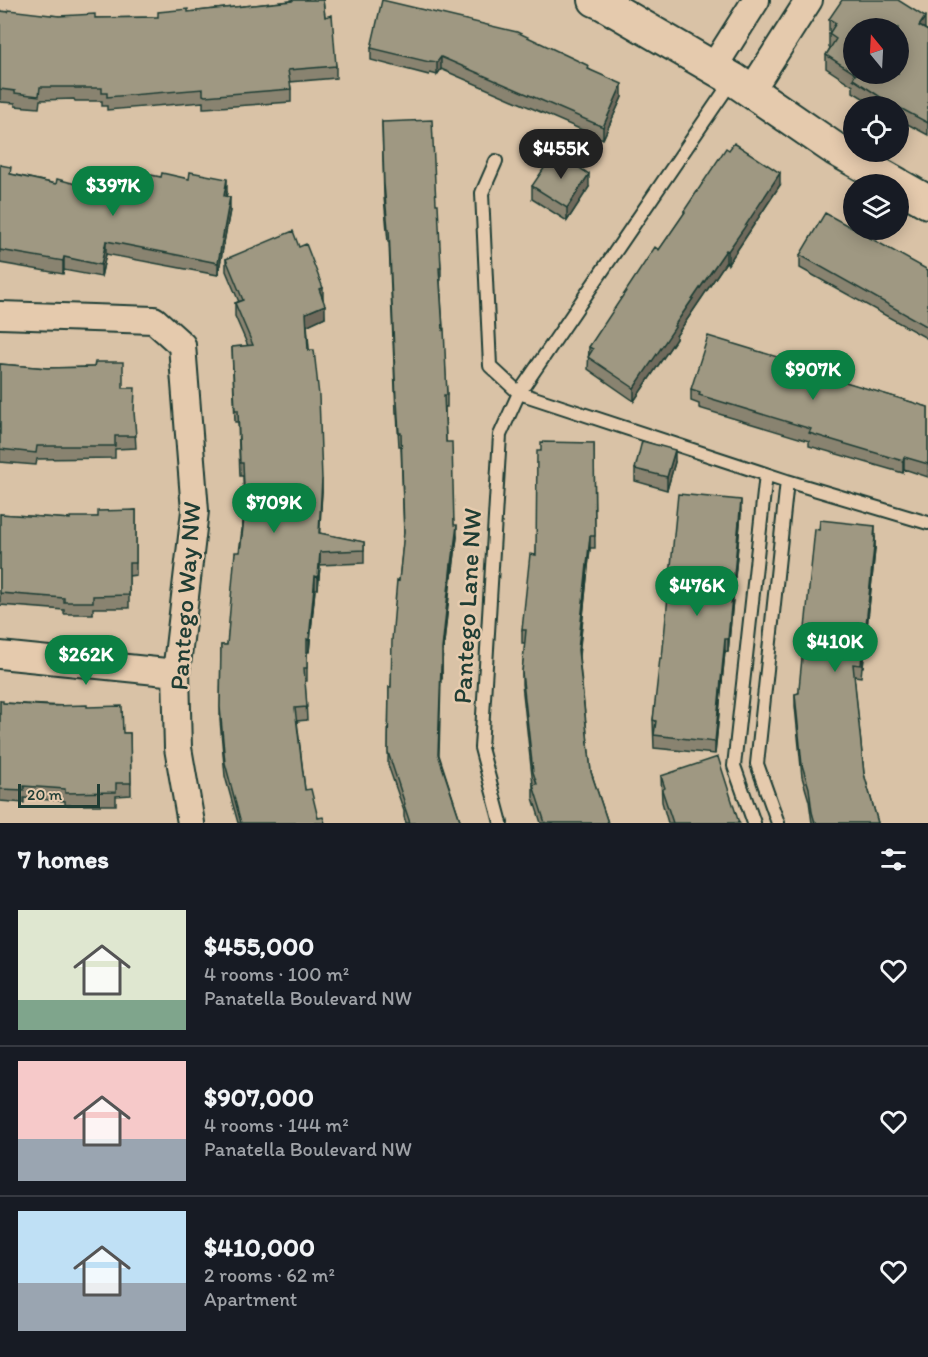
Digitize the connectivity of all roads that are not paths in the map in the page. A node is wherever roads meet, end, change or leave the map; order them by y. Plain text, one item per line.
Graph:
1 (595, 0) edge
2 (756, 0) edge
3 (808, 0) edge
4 (732, 79) junction
5 (496, 161) dead end
6 (879, 174) edge
7 (909, 191) edge
8 (928, 202) edge
9 (0, 315) edge
10 (519, 393) junction
11 (766, 474) junction
12 (787, 481) junction
13 (928, 523) edge
14 (0, 655) edge
15 (176, 673) junction
16 (191, 823) edge
17 (501, 823) edge
18 (754, 823) edge
19 (778, 823) edge

1 - 4 street
2 - 4 street
3 - 4 street
4 - 6 street
4 - 10 lane, Pantego Lane NW
5 - 10 lane
7 - 8 street
9 - 15 street, Pantego Way NW
10 - 11 lane
10 - 17 lane, Pantego Lane NW
11 - 12 lane
11 - 18 lane
12 - 13 lane
12 - 19 lane
14 - 15 street
15 - 16 street, Pantego Way NW

